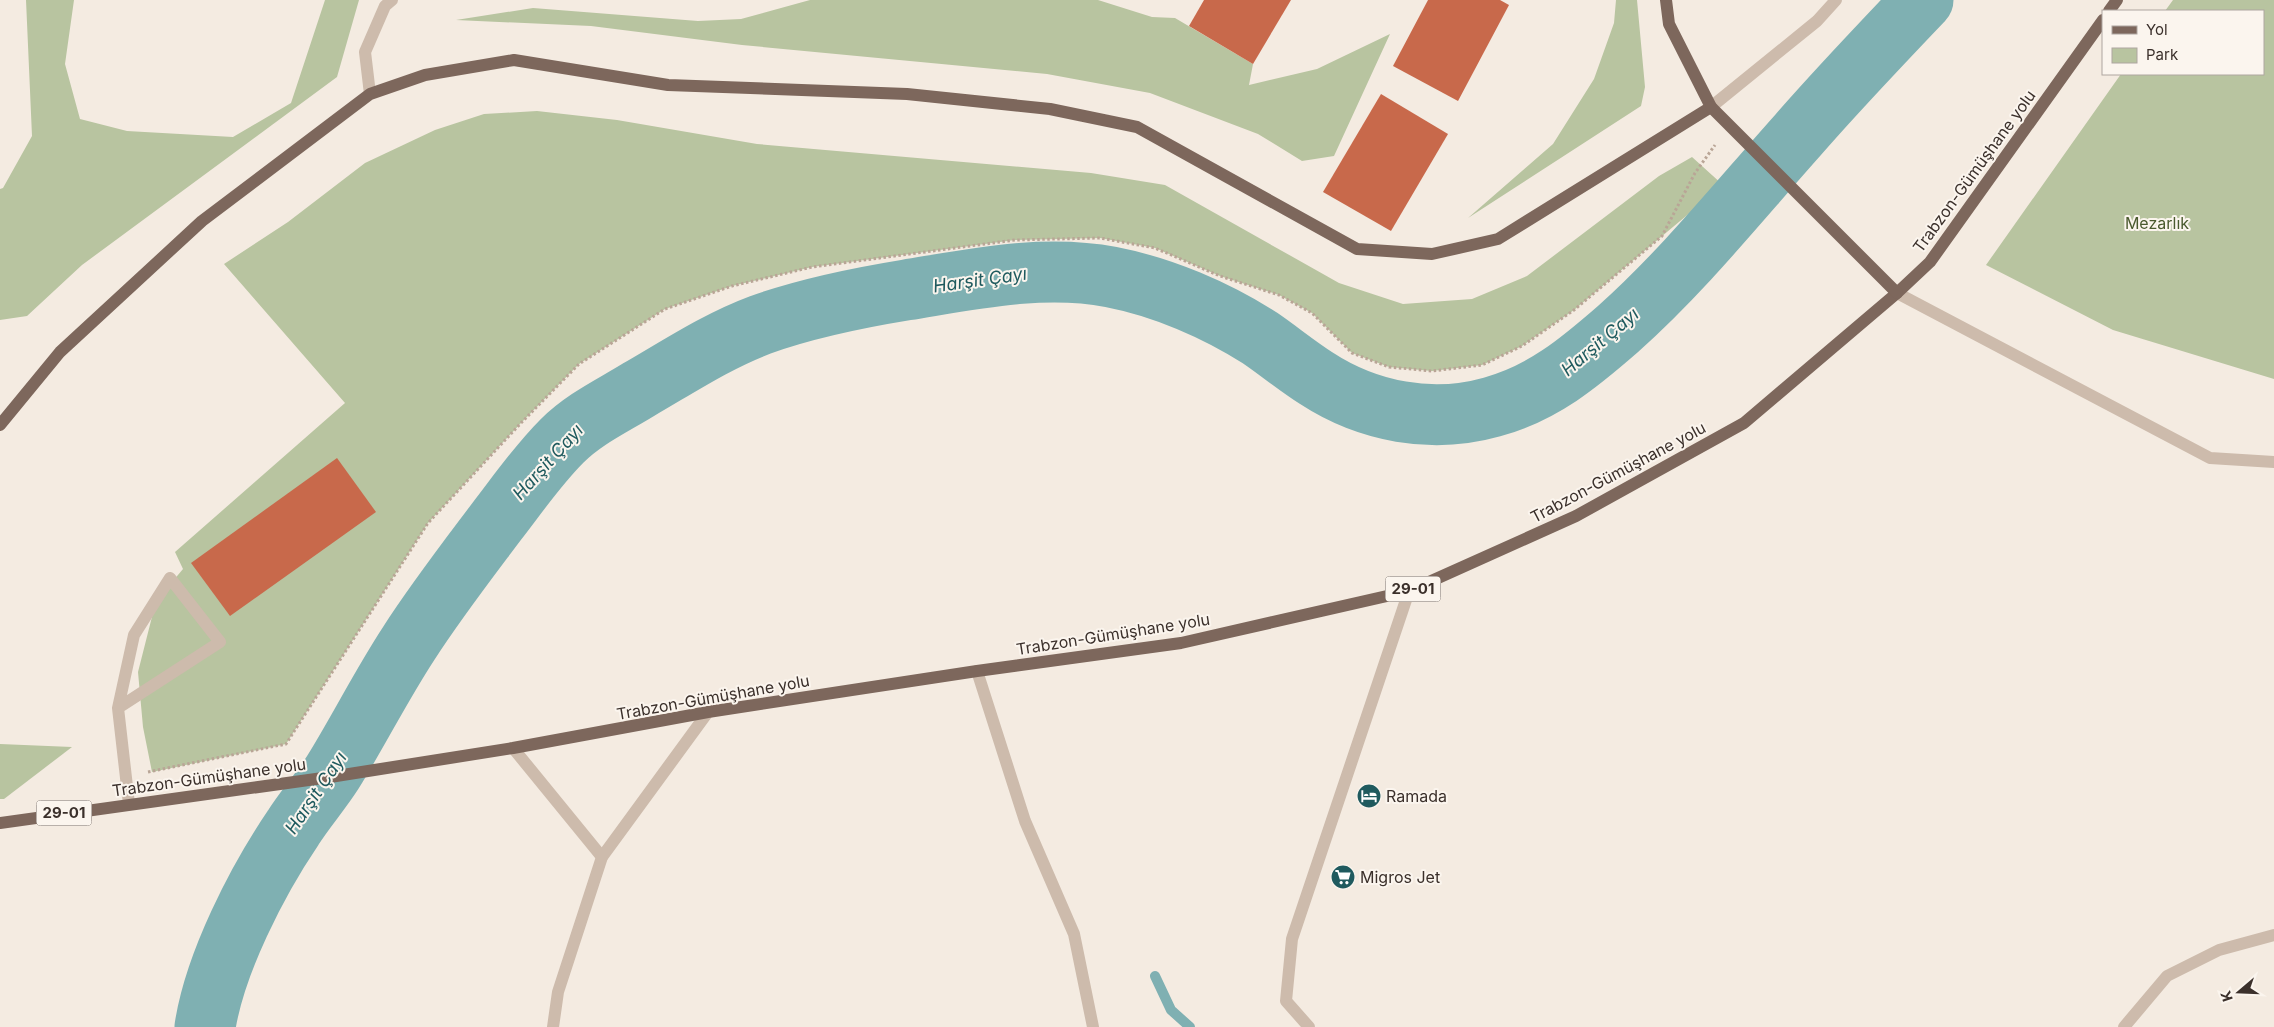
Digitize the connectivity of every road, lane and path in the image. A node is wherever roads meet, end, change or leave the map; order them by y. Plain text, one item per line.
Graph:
1 (392, 0) edge
2 (1666, 0) edge
3 (1836, 0) edge
4 (2102, 21) edge
5 (370, 94) junction
6 (1711, 107) junction
7 (1718, 140) dead end
8 (1897, 293) junction
9 (0, 425) edge
10 (2274, 462) edge
11 (1409, 591) junction
12 (977, 671) junction
13 (118, 708) junction
14 (708, 712) junction
15 (513, 748) junction
16 (125, 774) junction
17 (128, 804) junction
18 (0, 823) edge
19 (602, 857) junction
20 (2274, 935) edge
21 (553, 1027) edge
22 (1093, 1027) edge
23 (1309, 1027) edge
24 (2124, 1027) edge

1 - 5 street
2 - 6 main road
3 - 6 street
4 - 8 main road, Trabzon-Gümüşhane yolu / 29-01
5 - 6 main road
5 - 9 main road
6 - 8 main road, bridge
7 - 16 path
8 - 10 street
8 - 11 main road, Trabzon-Gümüşhane yolu / 29-01
11 - 12 main road, Trabzon-Gümüşhane yolu / 29-01
11 - 23 street
12 - 14 main road, Trabzon-Gümüşhane yolu / 29-01
12 - 22 street
13 - 13 street
13 - 16 street
14 - 15 main road, Trabzon-Gümüşhane yolu / 29-01
14 - 19 street
15 - 17 main road, Trabzon-Gümüşhane yolu / 29-01
15 - 19 street
16 - 17 street
17 - 18 main road, Trabzon-Gümüşhane yolu / 29-01
19 - 21 street
20 - 24 street

